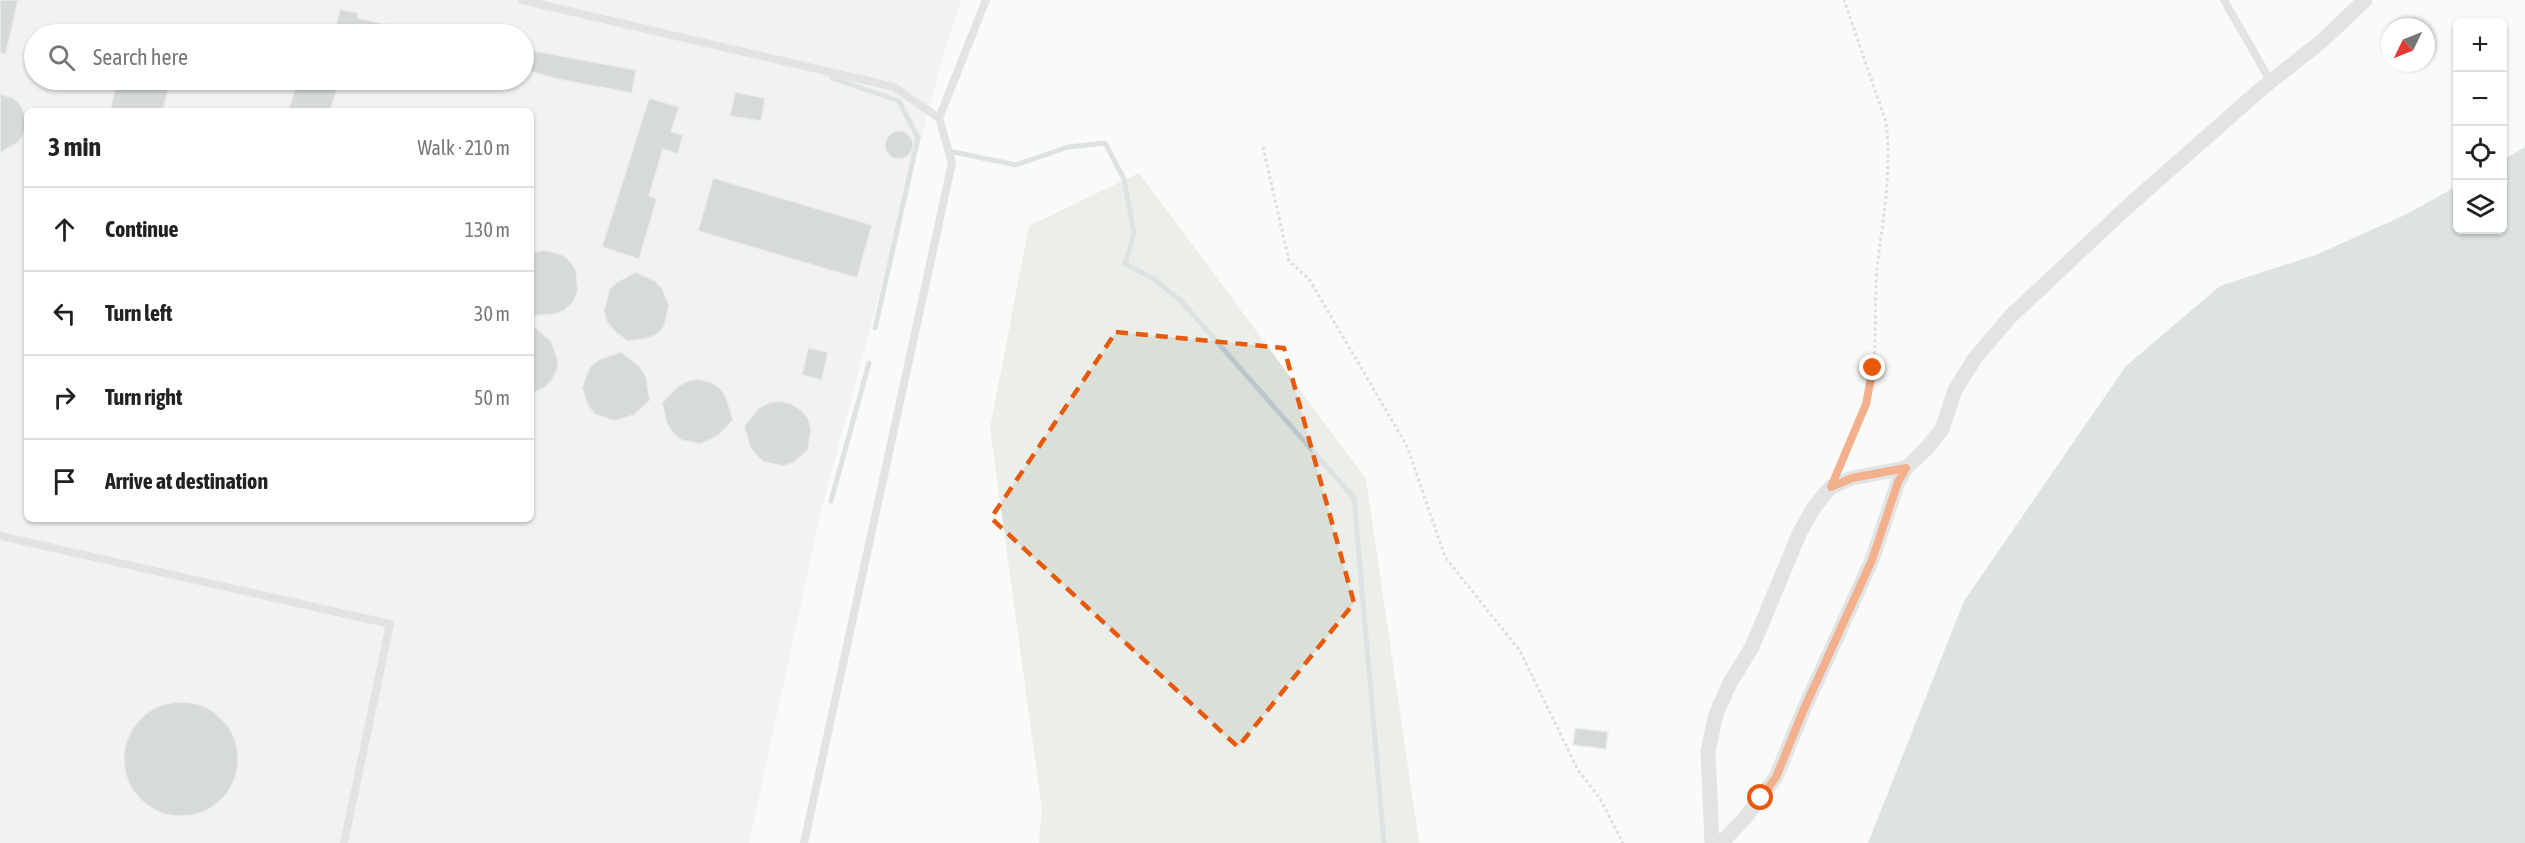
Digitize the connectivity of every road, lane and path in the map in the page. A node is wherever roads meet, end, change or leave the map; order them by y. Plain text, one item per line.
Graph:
1 (522, 0) edge
2 (986, 0) edge
3 (1844, 0) edge
4 (2224, 0) edge
5 (2365, 0) edge
6 (2271, 82) junction
7 (939, 118) junction
8 (1263, 147) dead end
9 (1906, 468) junction
10 (1831, 487) junction
11 (0, 536) edge
12 (344, 843) edge
13 (804, 843) edge
14 (1623, 843) edge
15 (1712, 843) edge
16 (1722, 843) edge

1 - 7 lane
2 - 7 lane
3 - 10 path
4 - 6 lane
5 - 6 street
6 - 9 street
7 - 13 lane
8 - 14 path
9 - 10 street
9 - 16 street
10 - 15 street
11 - 12 lane

